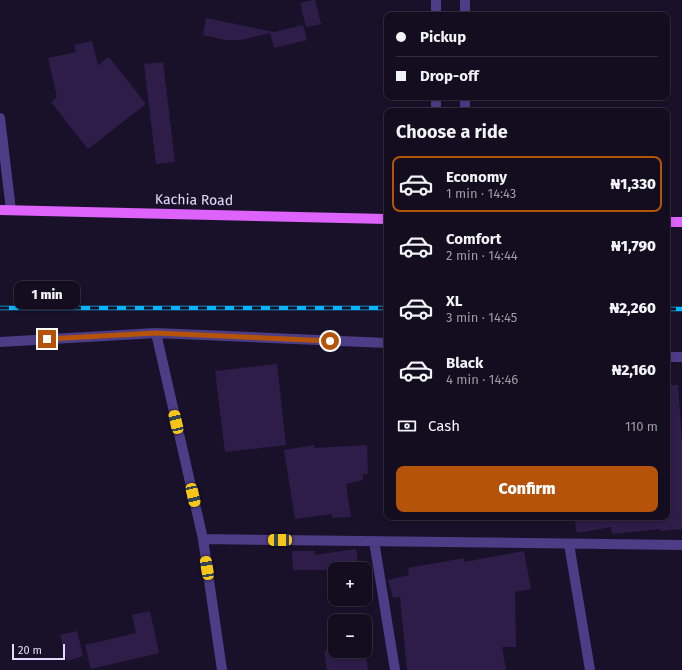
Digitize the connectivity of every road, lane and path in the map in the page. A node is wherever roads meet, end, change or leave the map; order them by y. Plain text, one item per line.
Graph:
1 (436, 0) edge
2 (465, 0) edge
3 (436, 12) edge
4 (465, 12) edge
5 (0, 118) edge
6 (0, 210) edge
7 (11, 210) junction
8 (384, 219) edge
9 (670, 222) edge
10 (682, 222) edge
11 (156, 333) junction
12 (0, 342) edge
13 (384, 343) edge
14 (670, 357) edge
15 (682, 358) edge
16 (203, 540) junction
17 (374, 541) junction
18 (569, 544) junction
19 (682, 545) edge
20 (222, 670) edge
21 (395, 670) edge
22 (590, 670) edge

1 - 3 street
2 - 4 street
5 - 7 street
6 - 7 main road, Kachia Road
7 - 8 main road, Kachia Road
9 - 10 main road
11 - 12 street
11 - 13 street
11 - 16 street
14 - 15 street
16 - 17 street
16 - 20 street
17 - 18 street
17 - 21 street
18 - 19 street
18 - 22 street

